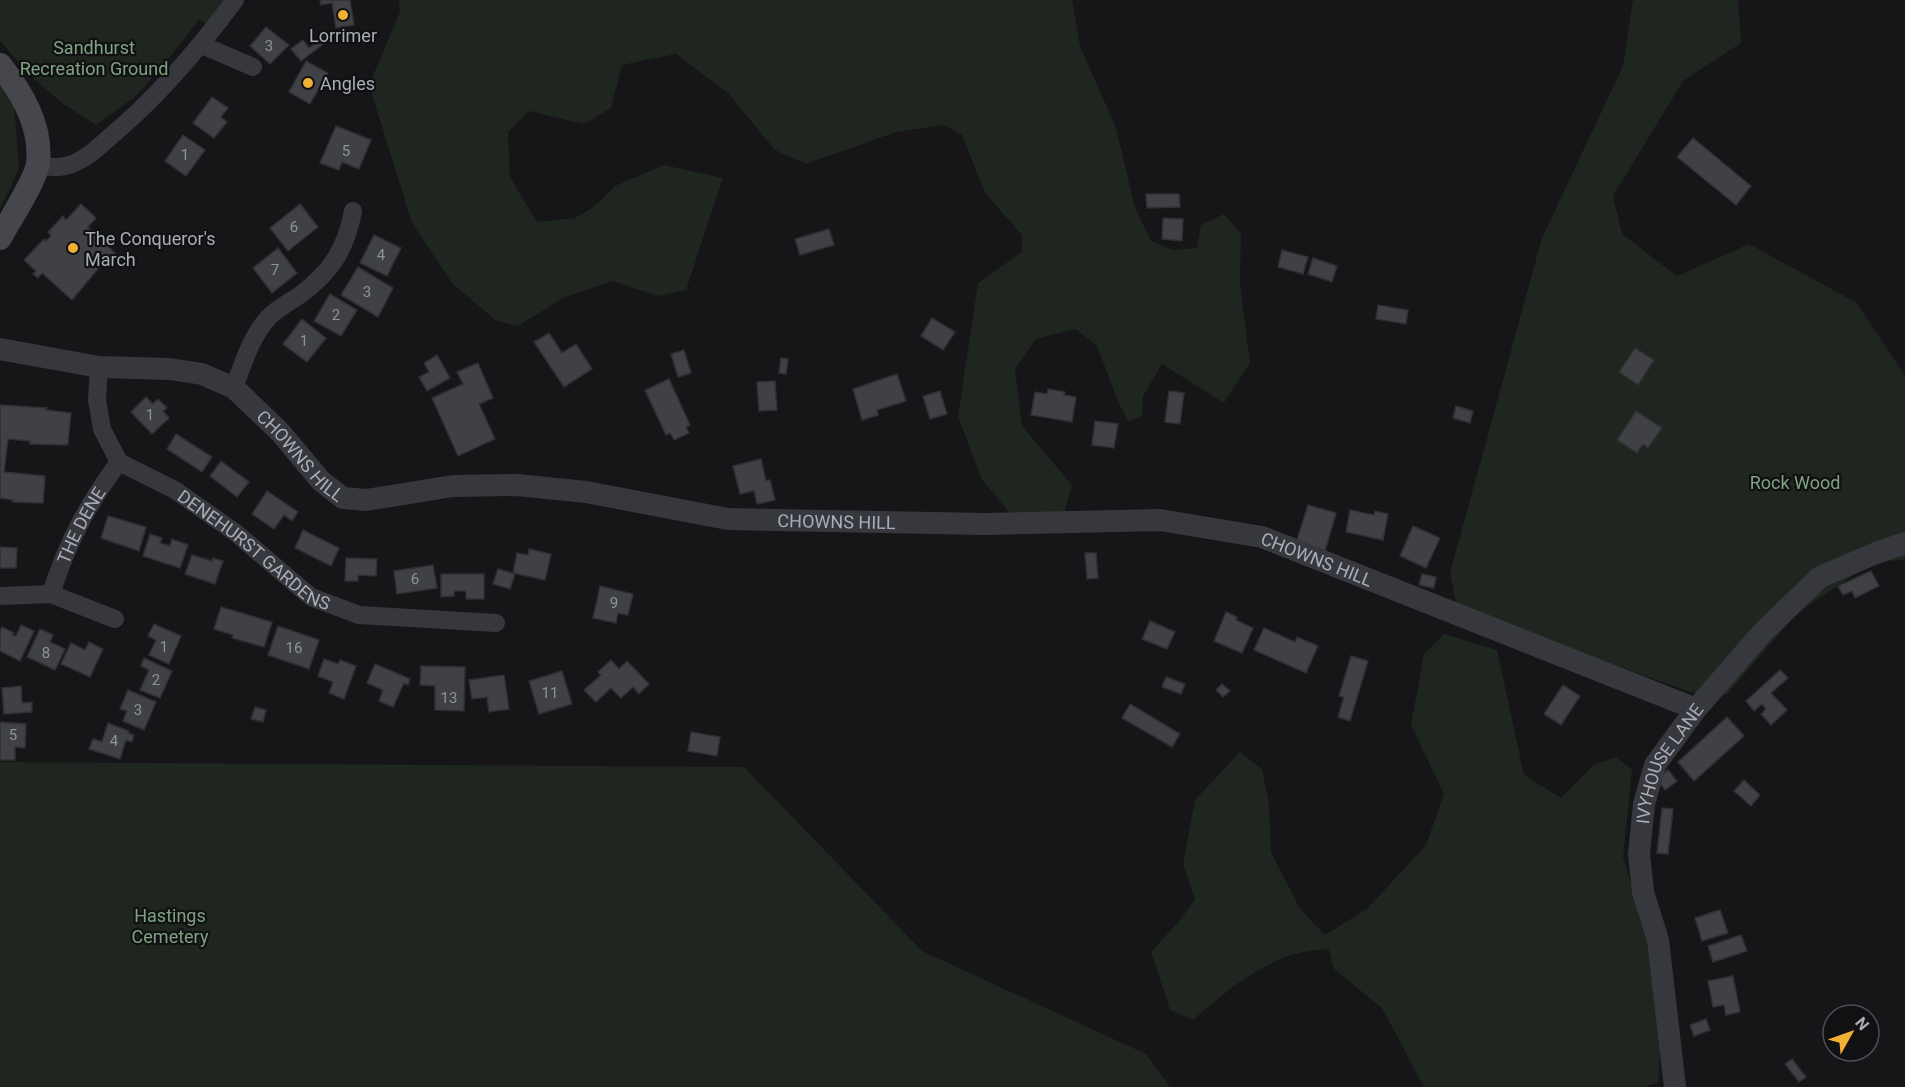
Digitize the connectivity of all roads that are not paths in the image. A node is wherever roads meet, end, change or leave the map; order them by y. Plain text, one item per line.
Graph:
1 (235, 0) edge
2 (202, 45) junction
3 (0, 65) edge
4 (253, 67) dead end
5 (38, 165) junction
6 (354, 211) dead end
7 (0, 238) edge
8 (0, 349) edge
9 (99, 367) junction
10 (234, 388) junction
11 (119, 462) junction
12 (1905, 543) edge
13 (51, 594) junction
14 (0, 596) edge
15 (115, 620) dead end
16 (496, 623) dead end
17 (1696, 709) junction
18 (1675, 1087) edge

1 - 2 street
2 - 4 street
2 - 5 street
3 - 5 main road
5 - 7 main road
6 - 10 street
8 - 9 street, CHOWNS HILL
9 - 10 street, CHOWNS HILL
9 - 11 street
10 - 17 street, CHOWNS HILL
11 - 13 street, THE DENE
11 - 16 street, DENEHURST GARDENS
12 - 17 street, IVYHOUSE LANE
13 - 14 street
13 - 15 street
17 - 18 street, IVYHOUSE LANE

